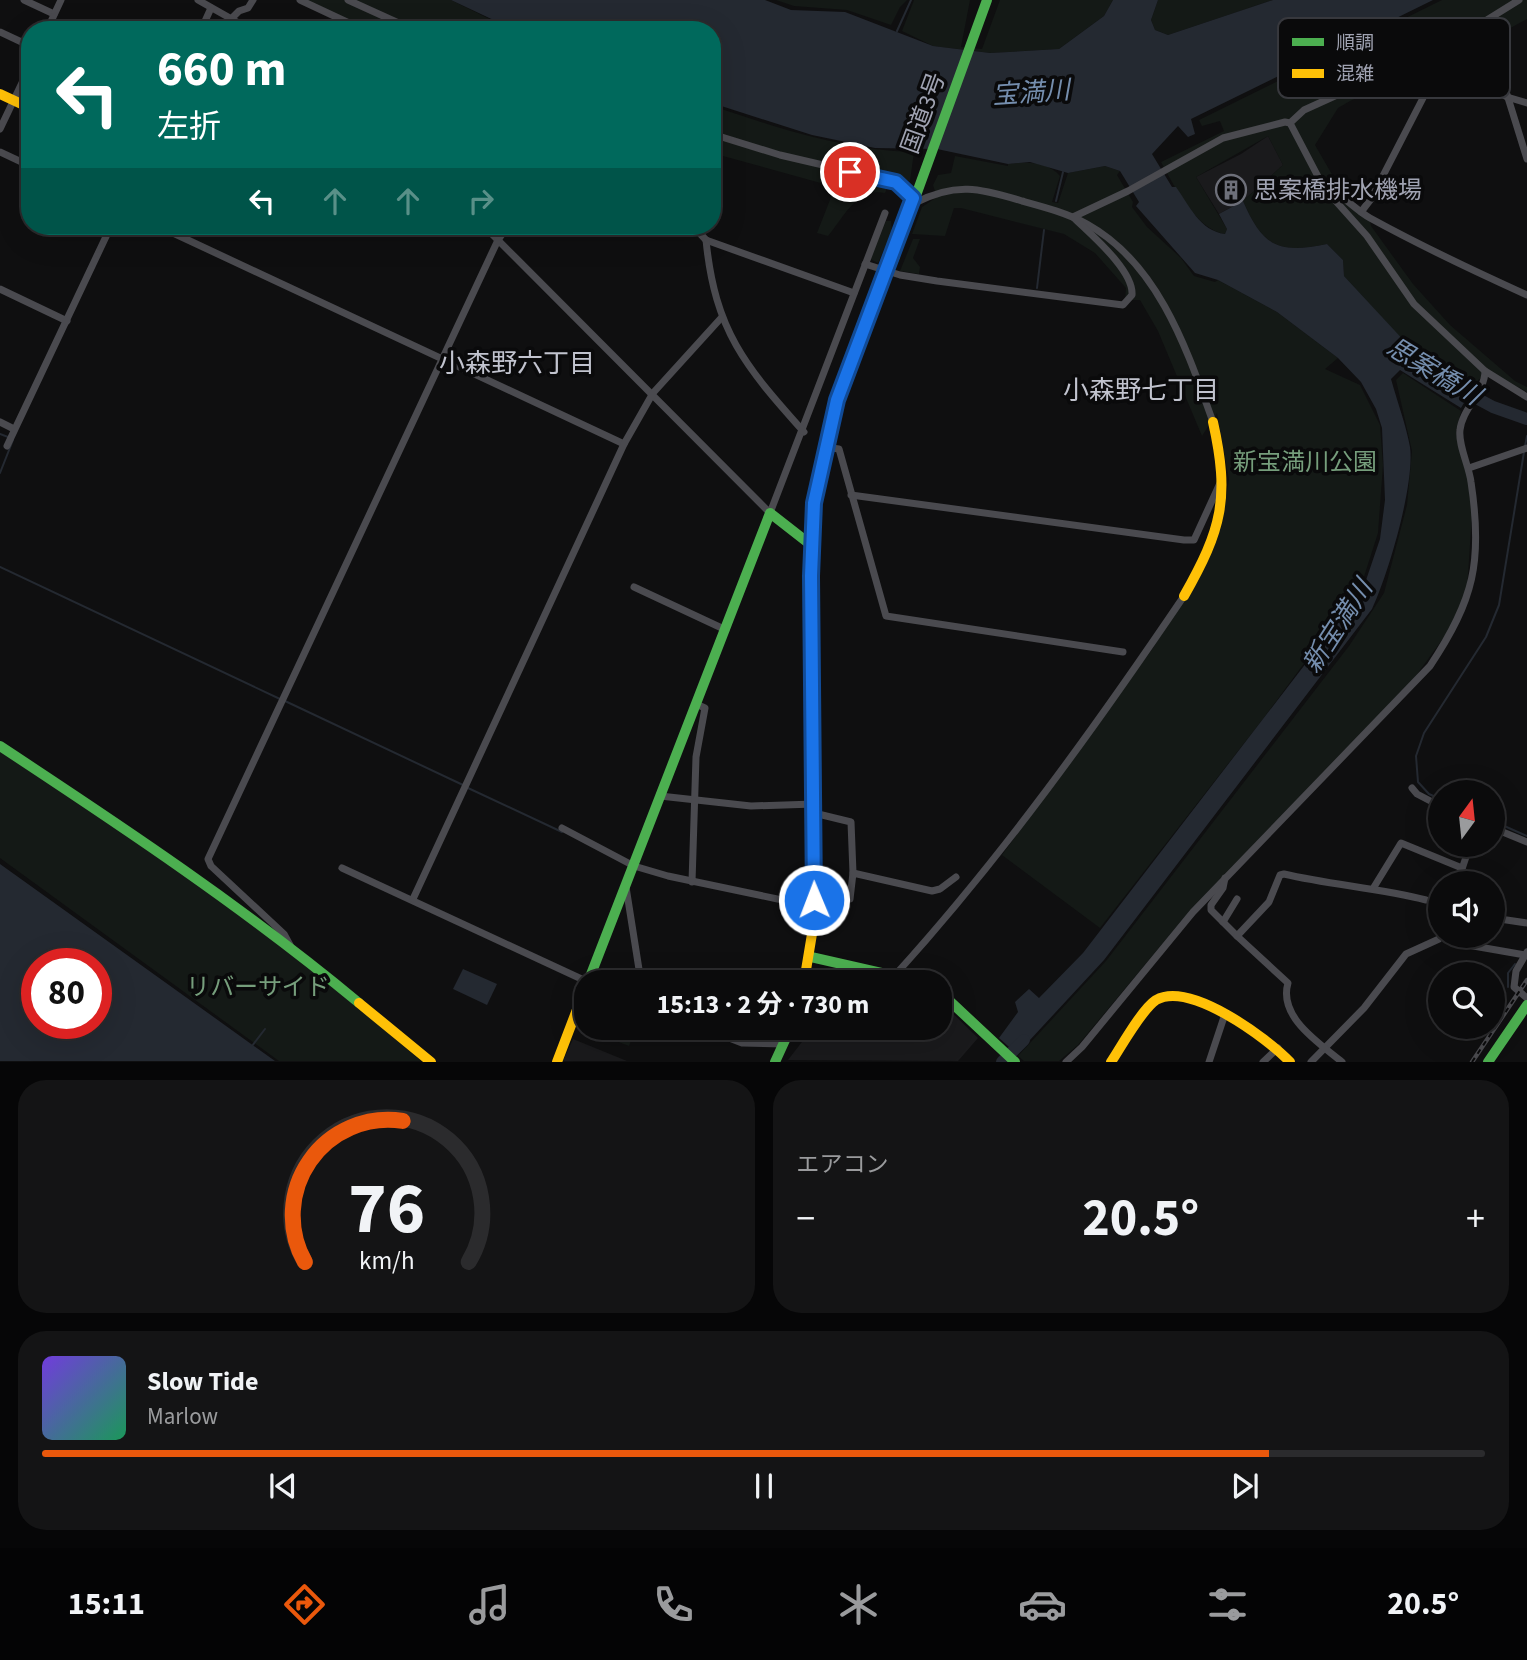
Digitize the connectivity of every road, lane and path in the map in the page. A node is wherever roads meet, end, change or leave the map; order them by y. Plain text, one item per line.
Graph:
1 (24, 0) edge
2 (61, 0) edge
3 (198, 0) edge
4 (253, 0) edge
5 (300, 0) edge
6 (348, 0) edge
7 (987, 0) edge
8 (1519, 0) edge
9 (211, 8) junction
10 (54, 14) junction
11 (232, 18) junction
12 (1490, 18) edge
13 (51, 21) edge
14 (205, 21) edge
15 (237, 21) edge
16 (345, 21) edge
17 (394, 21) edge
18 (0, 32) edge
19 (21, 42) edge
20 (21, 84) edge
21 (0, 94) edge
22 (1330, 98) edge
23 (1423, 98) edge
24 (1507, 98) edge
25 (1510, 98) edge
26 (13, 100) junction
27 (1527, 103) edge
28 (21, 104) edge
29 (1290, 123) junction
30 (0, 129) edge
31 (721, 137) edge
32 (0, 152) edge
33 (1527, 159) edge
34 (21, 162) edge
35 (1324, 188) junction
36 (912, 202) junction
37 (1362, 212) junction
38 (885, 213) dead end
39 (1073, 217) junction
40 (107, 235) edge
41 (177, 235) edge
42 (493, 235) edge
43 (502, 235) edge
44 (701, 235) edge
45 (498, 240) junction
46 (706, 240) junction
47 (865, 264) junction
48 (0, 289) edge
49 (854, 293) junction
50 (1527, 295) edge
51 (722, 317) junction
52 (67, 321) junction
53 (441, 359) junction
54 (1485, 374) junction
55 (653, 393) junction
56 (1527, 397) edge
57 (0, 422) edge
58 (1213, 422) joint
59 (15, 429) junction
60 (804, 432) junction
61 (624, 444) junction
62 (7, 446) dead end
63 (825, 447) junction
64 (1523, 448) edge
65 (1469, 468) junction
66 (1225, 474) junction
67 (851, 495) junction
68 (770, 513) junction
69 (811, 545) junction
70 (634, 587) dead end
71 (1184, 596) joint
72 (726, 630) junction
73 (1123, 652) dead end
74 (696, 704) junction
75 (0, 746) edge
76 (1412, 788) dead end
77 (660, 796) junction
78 (694, 800) junction
79 (1428, 800) edge
80 (814, 808) junction
81 (562, 828) dead end
82 (1505, 833) edge
83 (1527, 842) edge
84 (1465, 858) edge
85 (634, 866) junction
86 (342, 868) dead end
87 (1462, 868) junction
88 (1461, 871) edge
89 (853, 873) junction
90 (956, 877) dead end
91 (1226, 878) junction
92 (692, 882) junction
93 (626, 887) junction
94 (1374, 887) junction
95 (1237, 899) dead end
96 (413, 900) junction
97 (814, 900) junction
98 (1426, 900) dead end
99 (1505, 920) edge
100 (1223, 922) junction
101 (1527, 923) edge
102 (1237, 936) junction
103 (1428, 942) edge
104 (291, 946) junction
105 (1490, 948) edge
106 (1526, 953) edge
107 (811, 957) junction
108 (592, 970) edge
109 (639, 970) edge
110 (807, 970) edge
111 (876, 970) edge
112 (900, 970) edge
113 (574, 977) edge
114 (1527, 998) edge
115 (952, 1003) edge
116 (1525, 1012) edge
117 (1226, 1014) junction
118 (574, 1017) edge
119 (732, 1040) edge
120 (786, 1040) edge
121 (785, 1044) junction
122 (1278, 1048) junction
123 (1326, 1049) junction
124 (431, 1062) edge
125 (557, 1062) edge
126 (775, 1062) edge
127 (1016, 1062) edge
128 (1066, 1062) edge
129 (1111, 1062) edge
130 (1209, 1062) edge
131 (1263, 1062) edge
132 (1290, 1062) edge
133 (1311, 1062) edge
134 (1342, 1062) edge
135 (1488, 1062) edge

1 - 10 street
2 - 10 street
3 - 9 street
4 - 11 street
5 - 16 street
6 - 17 street
7 - 36 main road, 国道3号
8 - 12 street
9 - 11 street
9 - 14 street
10 - 13 street
11 - 15 street
18 - 19 street
20 - 26 street
21 - 26 main road
22 - 29 street
23 - 37 street
24 - 33 street
25 - 27 street
26 - 28 main road
26 - 30 street
29 - 35 street
29 - 39 street
31 - 36 street
32 - 34 street
35 - 37 street
35 - 54 street
36 - 39 street
36 - 63 main road, 国道3号, bridge
37 - 50 street
38 - 47 street
39 - 47 street
39 - 58 street
40 - 52 street
41 - 53 street
42 - 45 street
43 - 45 street
44 - 46 street
45 - 53 street
45 - 55 street
46 - 49 street
46 - 51 street
47 - 49 street
48 - 52 street
49 - 60 street
51 - 55 street
51 - 60 street
52 - 59 street
53 - 61 street
53 - 104 street
54 - 56 street
54 - 65 street
55 - 61 street
55 - 68 street
57 - 59 street
58 - 66 main road
59 - 62 street
60 - 68 street
61 - 96 street
63 - 67 street
63 - 69 main road, 国道3号
64 - 65 street
65 - 91 street
66 - 67 street
66 - 71 main road
67 - 73 street
68 - 69 main road
68 - 72 main road
69 - 80 main road, 国道3号
70 - 72 street
71 - 112 street
72 - 74 main road
74 - 77 main road
74 - 78 street
75 - 104 main road
76 - 79 street
77 - 78 street
77 - 85 main road
78 - 80 street
78 - 92 street
80 - 89 street
80 - 97 main road, 国道3号
81 - 85 street
82 - 83 street
84 - 87 street
85 - 92 street
85 - 93 main road
86 - 96 street
87 - 88 street
87 - 94 street
89 - 90 street
89 - 97 street
91 - 100 street
91 - 128 street
92 - 97 street
93 - 108 main road
93 - 109 street
94 - 98 street
94 - 102 street
95 - 100 street
96 - 113 street
97 - 107 main road, 国道3号
99 - 101 street
100 - 102 street
102 - 123 street
103 - 123 street
104 - 124 main road
105 - 106 street
106 - 114 street
107 - 110 main road, 国道3号
107 - 111 main road
115 - 127 main road
116 - 135 main road
117 - 122 main road
117 - 129 main road
117 - 130 street
118 - 125 main road
119 - 121 street
120 - 121 main road
121 - 126 main road
122 - 131 street
122 - 132 main road
123 - 133 street
123 - 134 street

